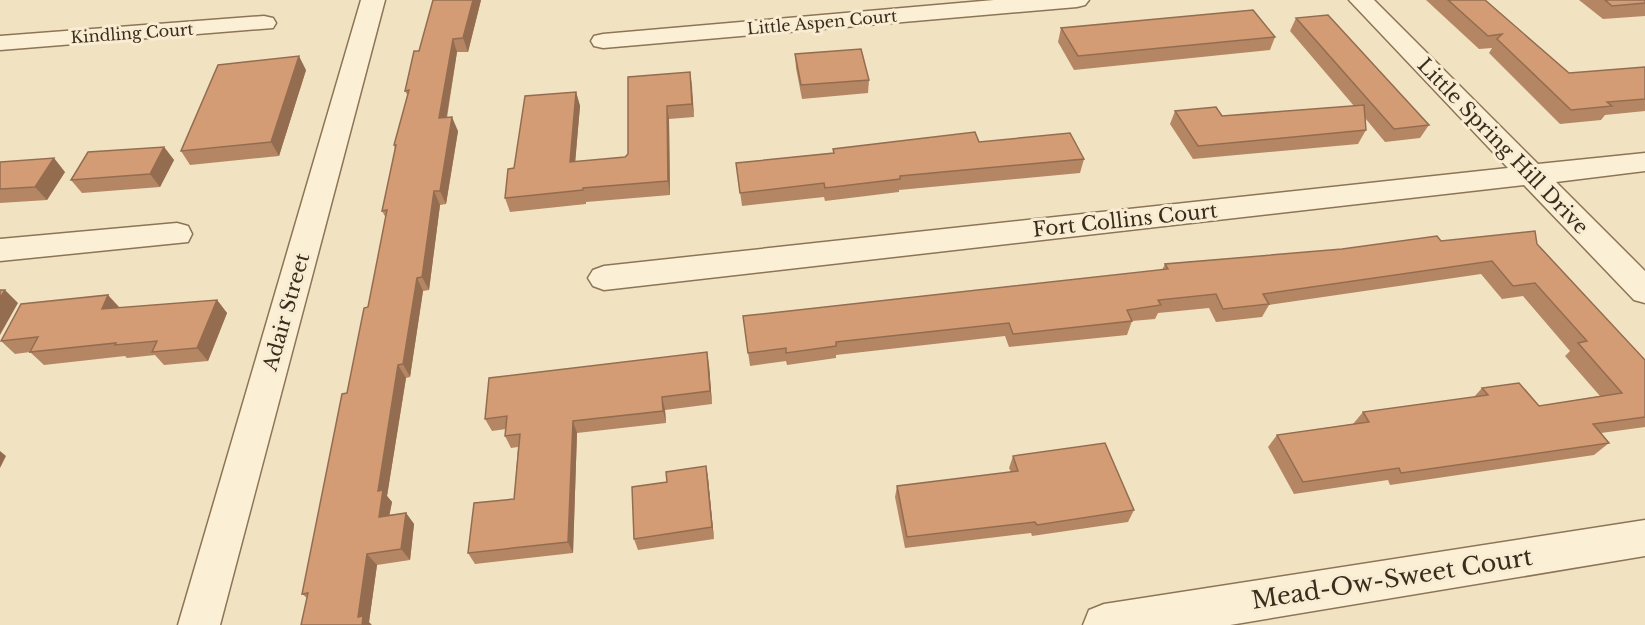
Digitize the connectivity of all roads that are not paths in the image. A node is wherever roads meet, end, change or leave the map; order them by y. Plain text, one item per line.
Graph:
1 (373, 0) edge
2 (1077, 0) edge
3 (1361, 0) edge
4 (264, 23) dead end
5 (603, 41) dead end
6 (0, 43) edge
7 (1645, 162) edge
8 (1531, 175) junction
9 (177, 234) dead end
10 (0, 250) edge
11 (604, 278) dead end
12 (1645, 291) edge
13 (1645, 538) edge
14 (199, 625) edge
15 (1104, 625) edge

1 - 14 street, Adair Street
2 - 5 street, Little Aspen Court
3 - 8 street, Little Spring Hill Drive
4 - 6 street, Kindling Court
7 - 8 street, Fort Collins Court
8 - 11 street, Fort Collins Court
8 - 12 street, Little Spring Hill Drive
9 - 10 street
13 - 15 street, Mead-Ow-Sweet Court

